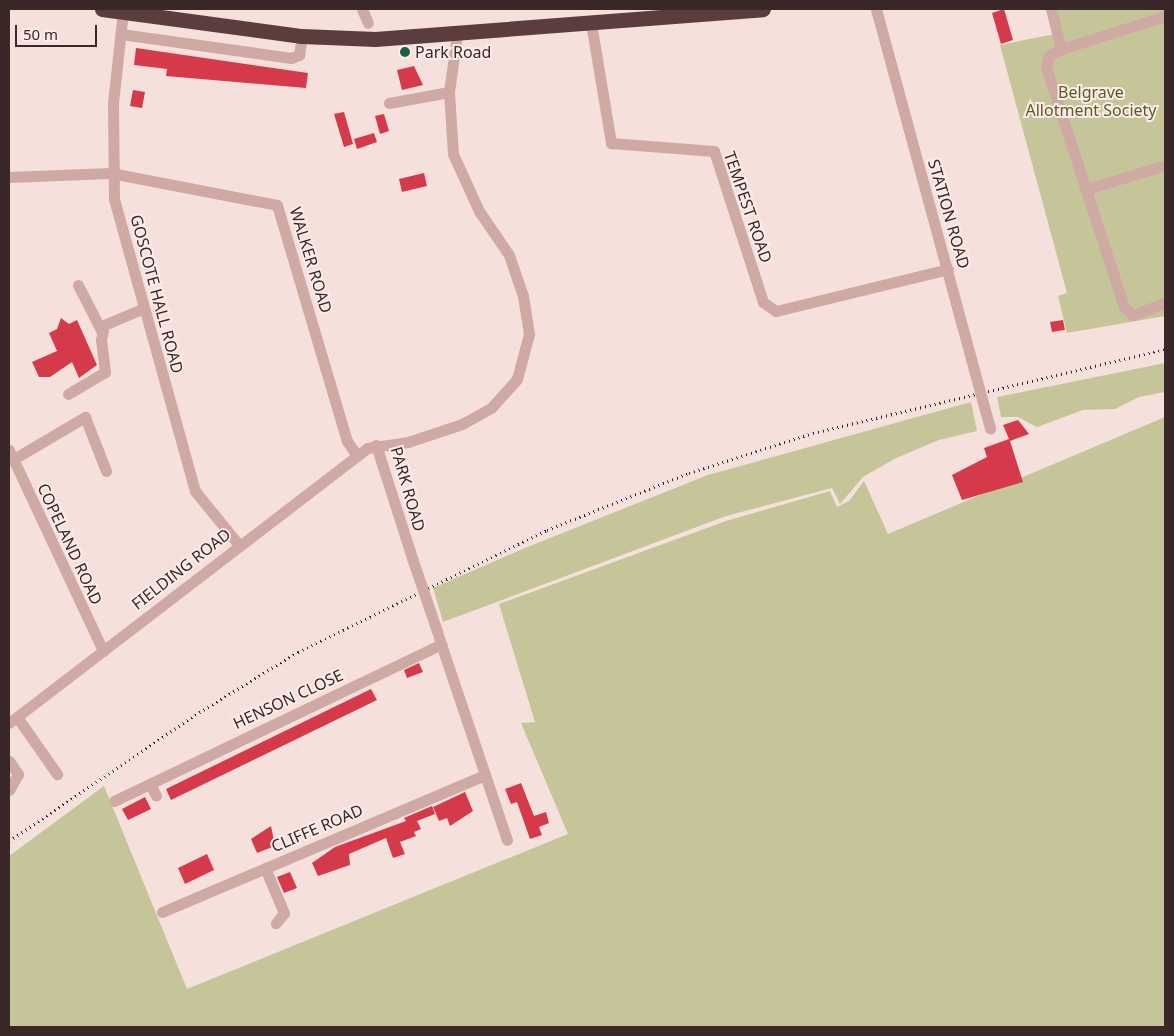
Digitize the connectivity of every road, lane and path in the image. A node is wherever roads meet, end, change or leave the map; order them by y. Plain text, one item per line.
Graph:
1 (102, 9) edge
2 (362, 9) edge
3 (763, 9) edge
4 (876, 9) edge
5 (1051, 9) edge
6 (123, 12) junction
7 (1165, 16) edge
8 (368, 23) dead end
9 (591, 23) junction
10 (121, 34) junction
11 (457, 34) junction
12 (302, 36) junction
13 (1061, 49) junction
14 (449, 92) junction
15 (389, 103) dead end
16 (1165, 165) edge
17 (111, 173) junction
18 (9, 176) edge
19 (1087, 189) junction
20 (948, 269) junction
21 (78, 285) dead end
22 (1165, 303) edge
23 (144, 308) junction
24 (101, 330) junction
25 (68, 394) dead end
26 (991, 432) dead end
27 (376, 445) junction
28 (10, 455) edge
29 (357, 456) junction
30 (106, 470) dead end
31 (238, 544) junction
32 (439, 639) junction
33 (103, 651) junction
34 (13, 720) edge
35 (9, 761) edge
36 (58, 774) dead end
37 (485, 775) junction
38 (150, 784) junction
39 (9, 790) edge
40 (156, 796) dead end
41 (114, 801) dead end
42 (507, 840) dead end
43 (265, 868) junction
44 (162, 912) dead end
45 (276, 923) dead end

1 - 6 highway
2 - 8 street
3 - 9 highway
4 - 20 street, STATION ROAD
5 - 13 street
6 - 10 street, GOSCOTE HALL ROAD
6 - 12 highway
7 - 13 street
9 - 11 highway
9 - 20 street, TEMPEST ROAD
10 - 12 street
10 - 17 street, GOSCOTE HALL ROAD
11 - 12 highway
11 - 14 street, PARK ROAD
13 - 19 street
14 - 15 street
14 - 27 street, PARK ROAD
16 - 19 street
17 - 18 street
17 - 23 street, GOSCOTE HALL ROAD
17 - 29 street, WALKER ROAD
19 - 22 street
20 - 26 street, STATION ROAD, bridge
21 - 24 street
23 - 24 street
23 - 31 street, GOSCOTE HALL ROAD
24 - 25 street
27 - 29 street, FIELDING ROAD
27 - 32 street, PARK ROAD, bridge
28 - 30 street
28 - 33 street, COPELAND ROAD
29 - 31 street, FIELDING ROAD
31 - 33 street, FIELDING ROAD
32 - 37 street, PARK ROAD
32 - 38 street, HENSON CLOSE
33 - 34 street, FIELDING ROAD
34 - 36 street
35 - 39 street
37 - 42 street, PARK ROAD
37 - 43 street, CLIFFE ROAD
38 - 40 street
38 - 41 street, HENSON CLOSE
43 - 44 street, CLIFFE ROAD
43 - 45 street

